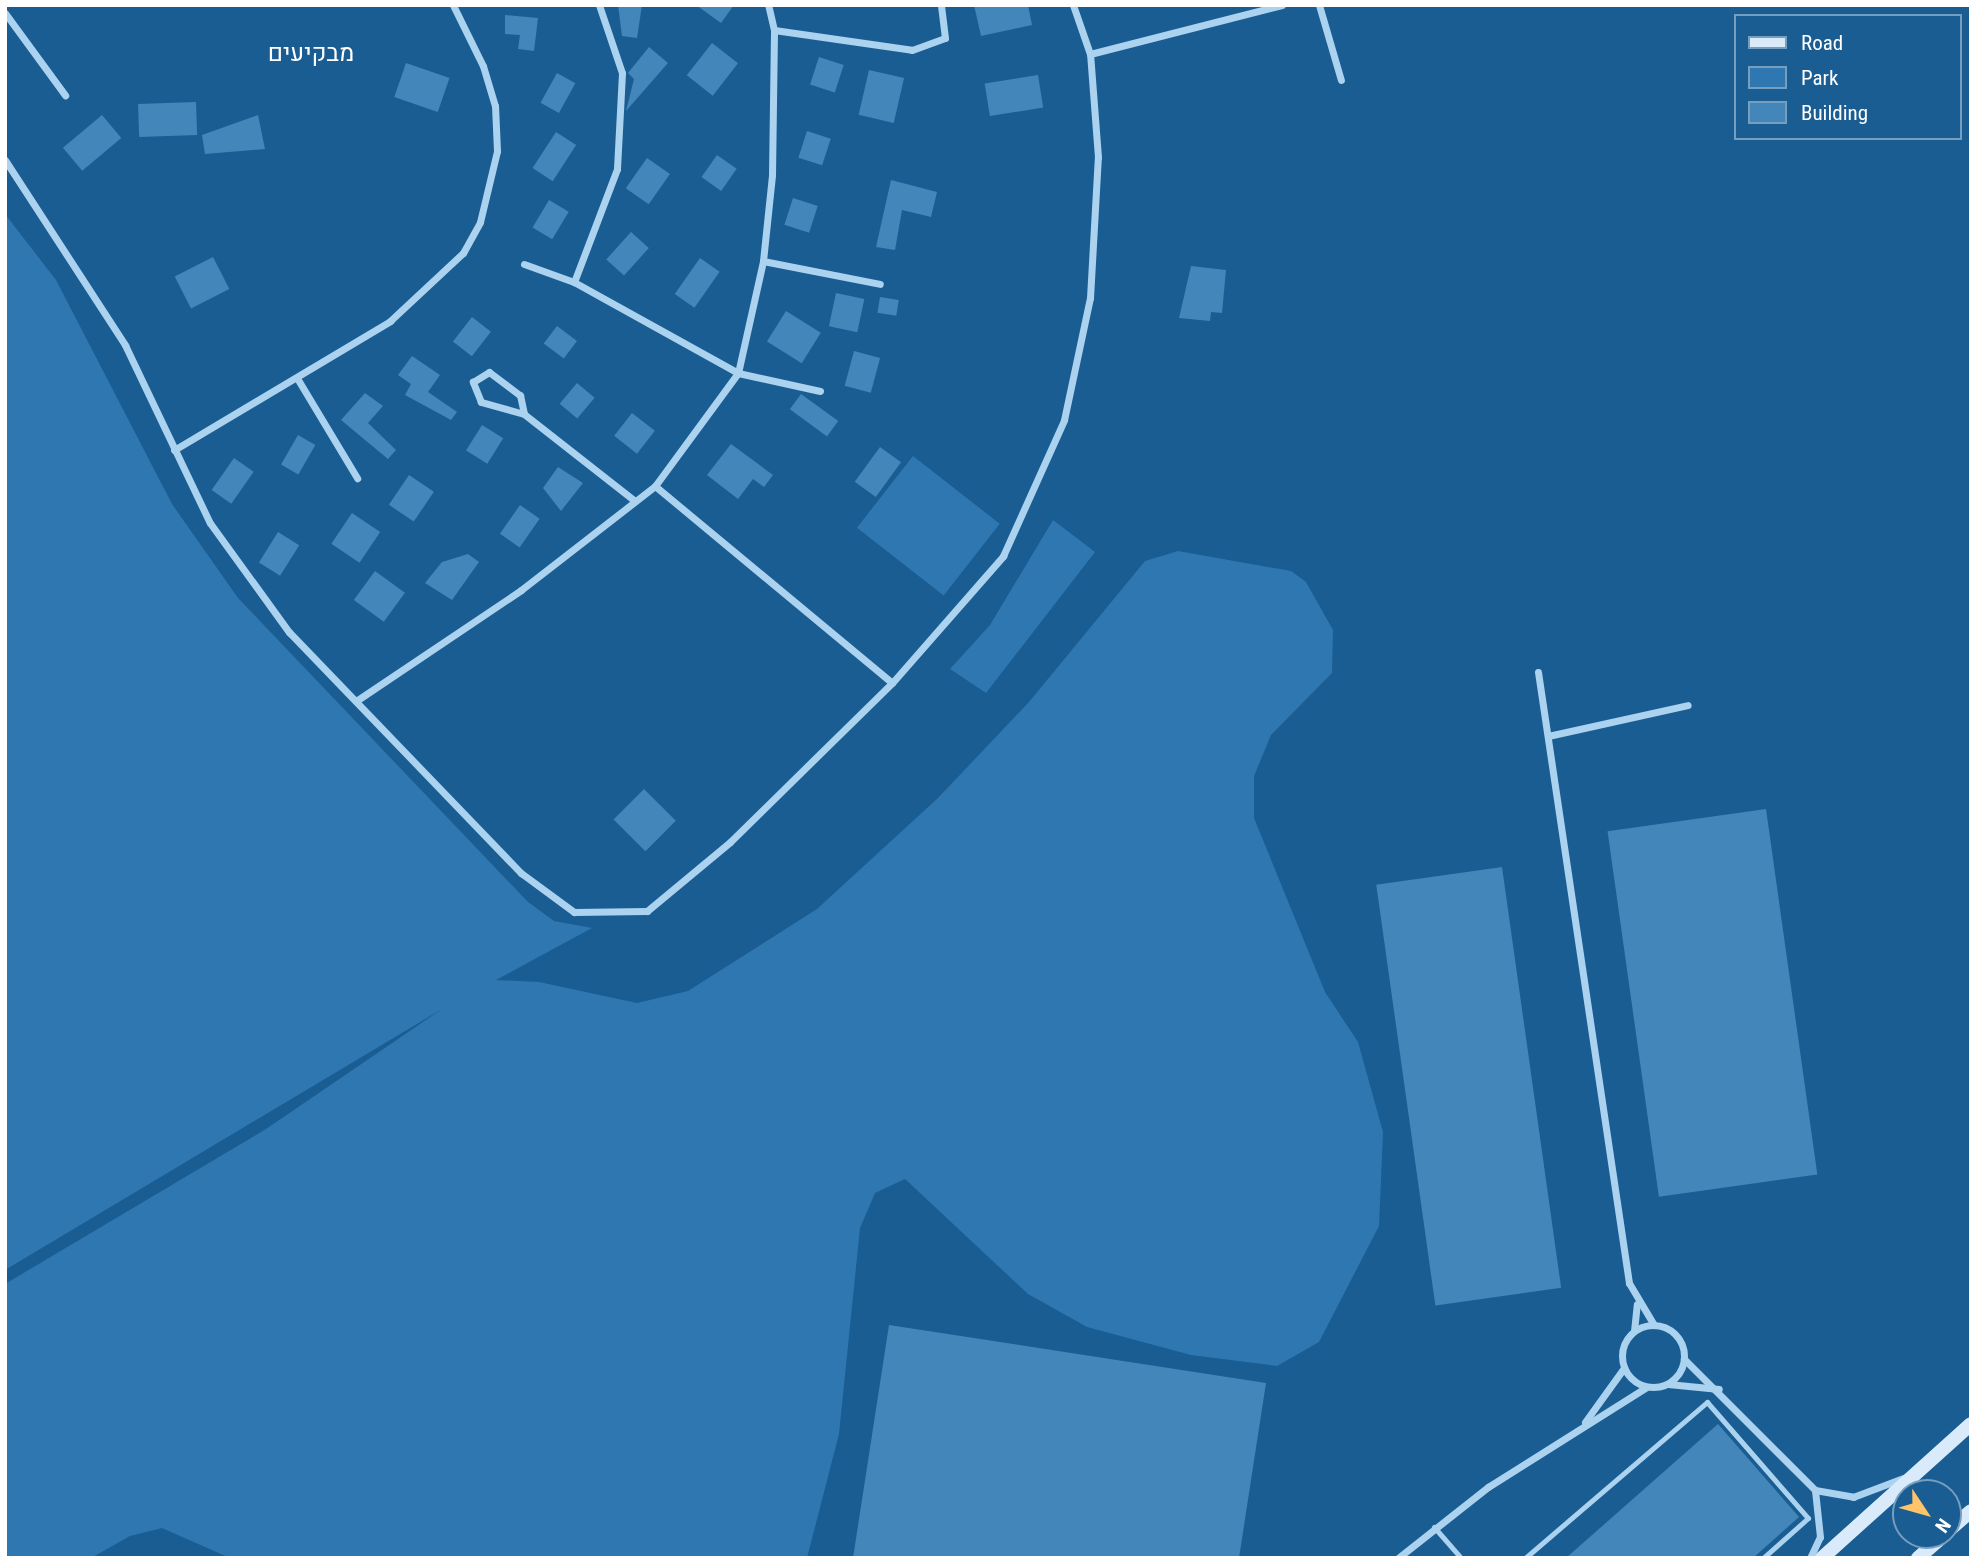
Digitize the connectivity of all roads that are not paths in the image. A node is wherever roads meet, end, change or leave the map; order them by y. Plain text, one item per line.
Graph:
1 (453, 5) edge
2 (599, 5) edge
3 (768, 5) edge
4 (941, 5) edge
5 (1073, 5) edge
6 (1282, 5) edge
7 (1319, 5) edge
8 (5, 13) edge
9 (774, 30) junction
10 (1090, 54) junction
11 (1341, 80) dead end
12 (65, 95) dead end
13 (5, 160) edge
14 (763, 261) junction
15 (524, 264) dead end
16 (574, 282) junction
17 (880, 284) dead end
18 (738, 373) junction
19 (298, 378) junction
20 (820, 391) dead end
21 (524, 414) junction
22 (174, 450) junction
23 (358, 478) dead end
24 (655, 486) junction
25 (635, 501) junction
26 (1538, 672) dead end
27 (892, 683) junction
28 (356, 701) junction
29 (1688, 705) dead end
30 (1548, 736) junction
31 (1637, 1304) junction
32 (1654, 1325) junction
33 (1634, 1331) junction
34 (1684, 1359) junction
35 (1624, 1368) junction
36 (1667, 1384) junction
37 (1647, 1387) junction
38 (1720, 1389) junction
39 (1971, 1424) edge
40 (1583, 1426) junction
41 (1919, 1470) junction
42 (1815, 1490) junction
43 (1434, 1527) junction
44 (1398, 1558) edge
45 (1461, 1558) edge
46 (1525, 1558) edge
47 (1763, 1558) edge
48 (1810, 1558) edge
49 (1822, 1558) edge

1 - 19 street
2 - 16 street
3 - 9 street
4 - 9 street
5 - 10 street
6 - 10 street
7 - 11 street
8 - 12 street
9 - 14 street
10 - 27 street
13 - 22 street
14 - 17 street
14 - 18 street
15 - 16 street
16 - 18 street
18 - 20 street
18 - 24 street
19 - 22 street
19 - 23 street
21 - 21 street
21 - 25 street
22 - 28 street
24 - 25 street
24 - 27 street
25 - 28 street
26 - 30 street
27 - 28 street
29 - 30 street
30 - 31 street
31 - 32 street
31 - 33 street
32 - 33 street
32 - 34 street
33 - 35 street
34 - 36 street
34 - 38 street
35 - 37 street
35 - 40 street
36 - 37 street
36 - 38 street
37 - 40 street
38 - 42 street
39 - 41 main road
40 - 43 street
41 - 42 street
41 - 49 main road
42 - 48 street
43 - 44 street
43 - 45 lane
46 - 47 lane

